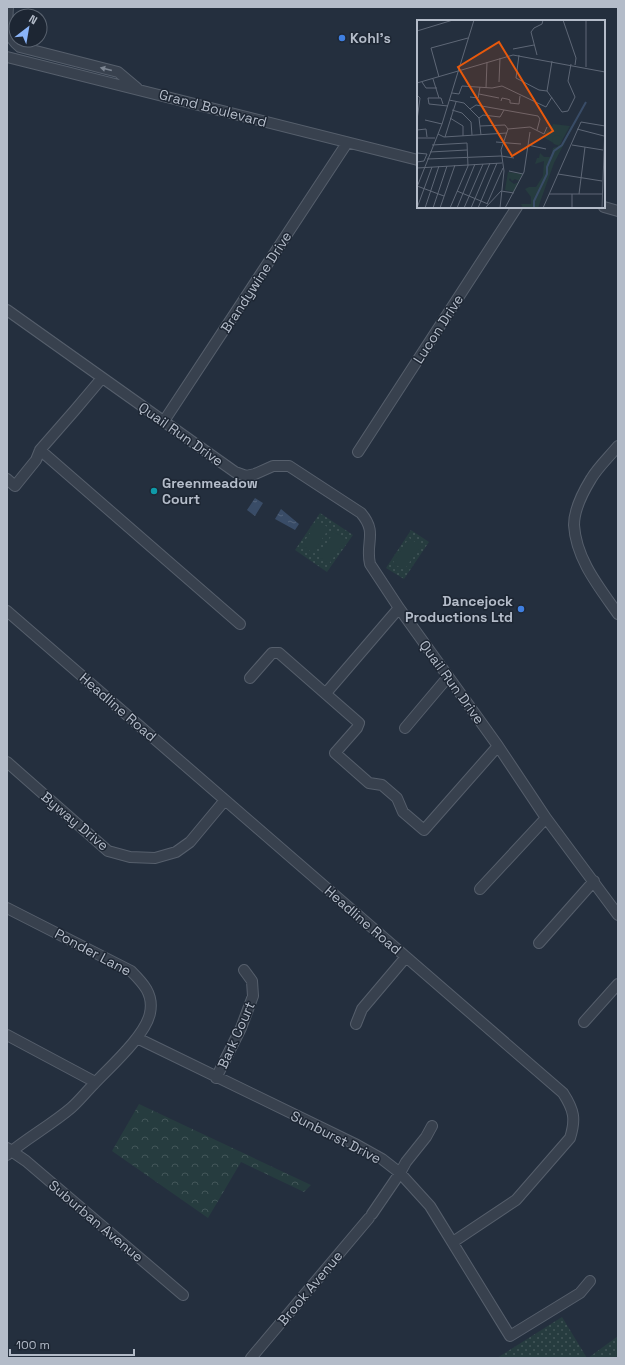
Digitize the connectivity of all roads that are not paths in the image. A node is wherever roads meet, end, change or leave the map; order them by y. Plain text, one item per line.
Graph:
1 (8, 7) edge
2 (7, 57) edge
3 (138, 89) junction
4 (347, 143) junction
5 (417, 160) edge
6 (605, 207) edge
7 (516, 208) edge
8 (618, 211) edge
9 (7, 310) edge
10 (102, 378) junction
11 (164, 421) junction
12 (618, 446) edge
13 (40, 450) junction
14 (358, 452) dead end
15 (7, 479) edge
16 (400, 608) junction
17 (7, 611) edge
18 (618, 614) edge
19 (240, 624) dead end
20 (448, 677) junction
21 (250, 678) dead end
22 (326, 693) junction
23 (405, 728) dead end
24 (498, 746) junction
25 (7, 762) edge
26 (225, 800) junction
27 (546, 818) junction
28 (594, 881) junction
29 (480, 889) dead end
30 (7, 908) edge
31 (618, 915) edge
32 (539, 943) dead end
33 (406, 957) junction
34 (244, 970) dead end
35 (618, 984) edge
36 (584, 1022) dead end
37 (356, 1024) dead end
38 (7, 1035) edge
39 (136, 1038) junction
40 (216, 1078) junction
41 (95, 1082) junction
42 (432, 1126) dead end
43 (9, 1151) edge
44 (400, 1173) junction
45 (453, 1242) junction
46 (590, 1281) dead end
47 (183, 1295) dead end
48 (255, 1356) edge

3 -> 1 street
2 - 3 street, Grand Boulevard
3 - 4 street, Grand Boulevard
4 - 5 street, Grand Boulevard
4 - 11 street, Brandywine Drive
6 - 8 street
7 - 14 street, Lucon Drive
9 - 10 street, Quail Run Drive
10 - 11 street, Quail Run Drive
10 - 13 street
11 - 16 street, Quail Run Drive
12 - 18 street
13 - 15 street
13 - 19 street
16 - 20 street, Quail Run Drive
16 - 22 street
17 - 26 street, Headline Road
20 - 23 street
20 - 24 street, Quail Run Drive
21 - 22 street
22 - 24 street
24 - 27 street, Quail Run Drive
25 - 26 street, Byway Drive
26 - 33 street, Headline Road
27 - 28 street, Quail Run Drive
27 - 29 street
28 - 31 street, Quail Run Drive
28 - 32 street
30 - 39 street, Ponder Lane
33 - 37 street
33 - 45 street, Headline Road
34 - 40 street, Bark Court
35 - 36 street
38 - 41 street
39 - 40 street, Sunburst Drive
39 - 41 street, Ponder Lane
40 - 44 street, Sunburst Drive
41 - 43 street, Ponder Lane
42 - 44 street, Brook Avenue
43 - 47 street, Suburban Avenue
44 - 45 street, Sunburst Drive
44 - 48 street, Brook Avenue
45 - 46 street, Sunburst Drive

